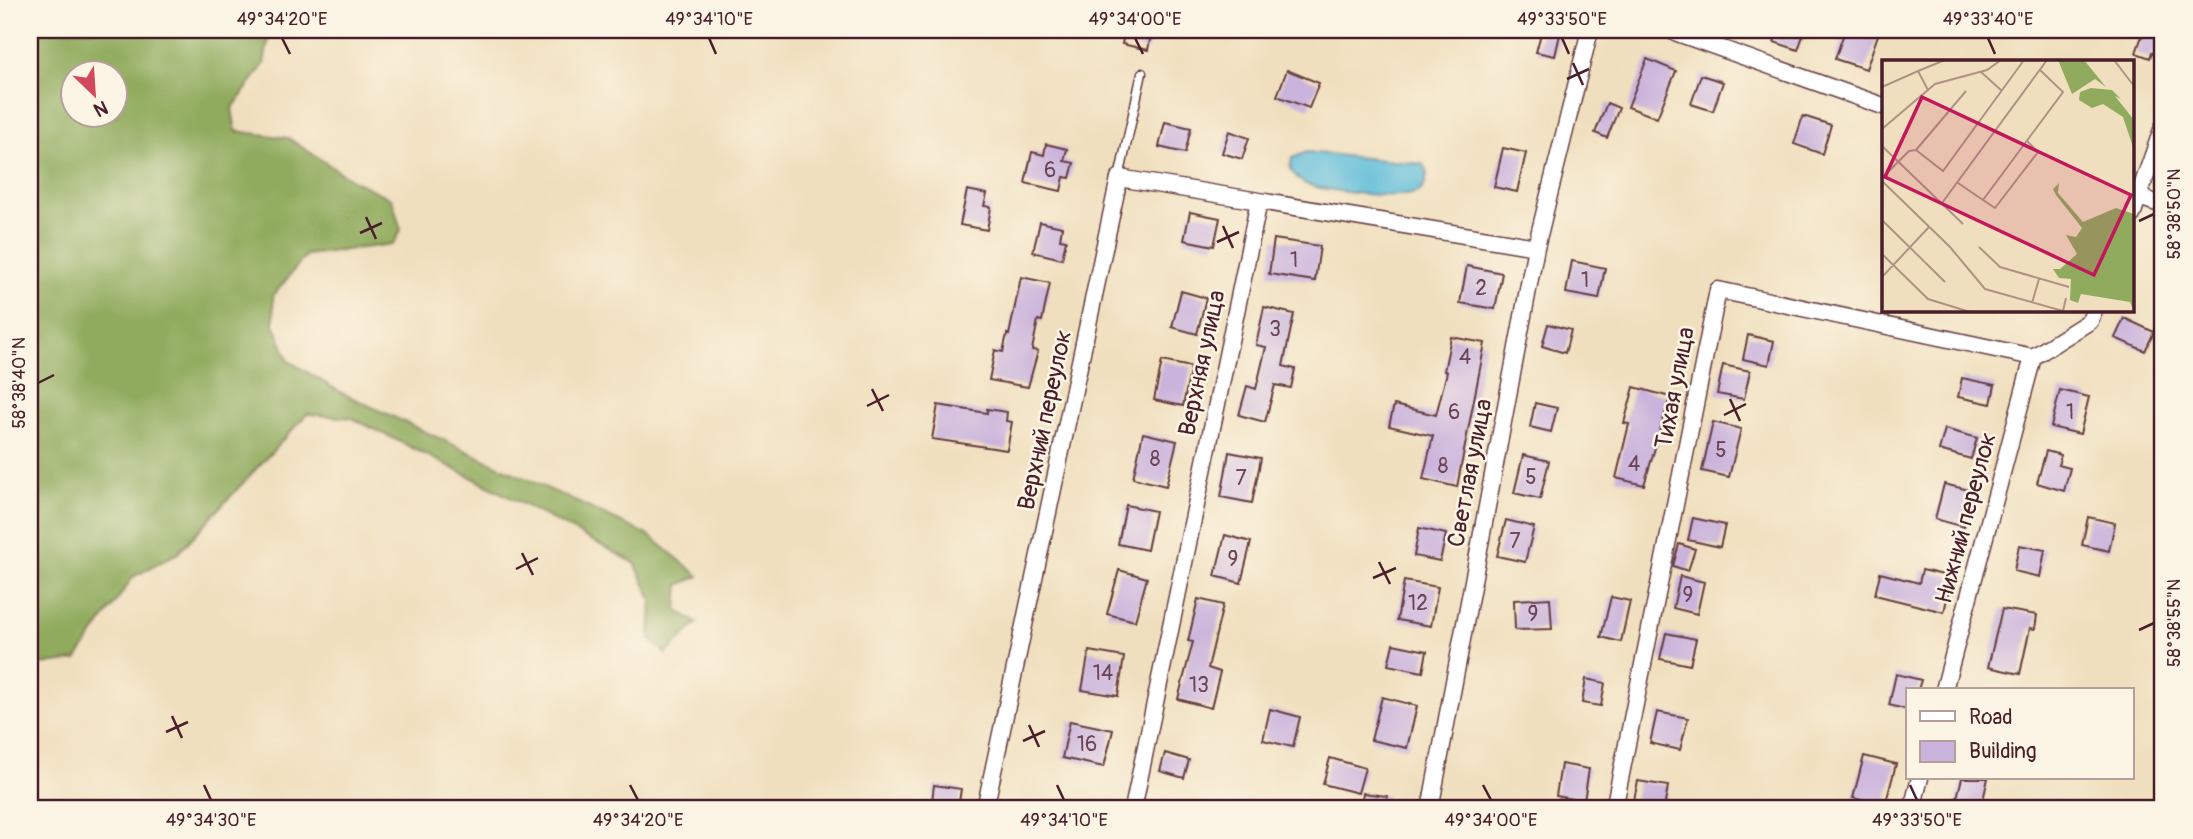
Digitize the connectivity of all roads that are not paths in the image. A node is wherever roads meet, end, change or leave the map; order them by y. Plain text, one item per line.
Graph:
1 (1590, 30) edge
2 (1669, 30) edge
3 (1142, 73) dead end
4 (1882, 106) edge
5 (2163, 127) edge
6 (1119, 178) junction
7 (2135, 196) edge
8 (1259, 201) junction
9 (2163, 205) edge
10 (1536, 247) junction
11 (2093, 312) edge
12 (2032, 357) junction
13 (1945, 688) edge
14 (1919, 780) edge
15 (985, 809) edge
16 (1133, 809) edge
17 (1430, 809) edge
18 (1614, 809) edge
19 (1912, 809) edge

1 - 10 street, Светлая улица
2 - 4 street
3 - 6 lane
5 - 7 street
6 - 8 street
6 - 15 street, Верхний переулок
7 - 9 street
8 - 10 street
8 - 16 street, Верхняя улица
10 - 17 street, Светлая улица
11 - 12 street
12 - 13 street, Нижний переулок
12 - 18 street, Тихая улица
14 - 19 street

